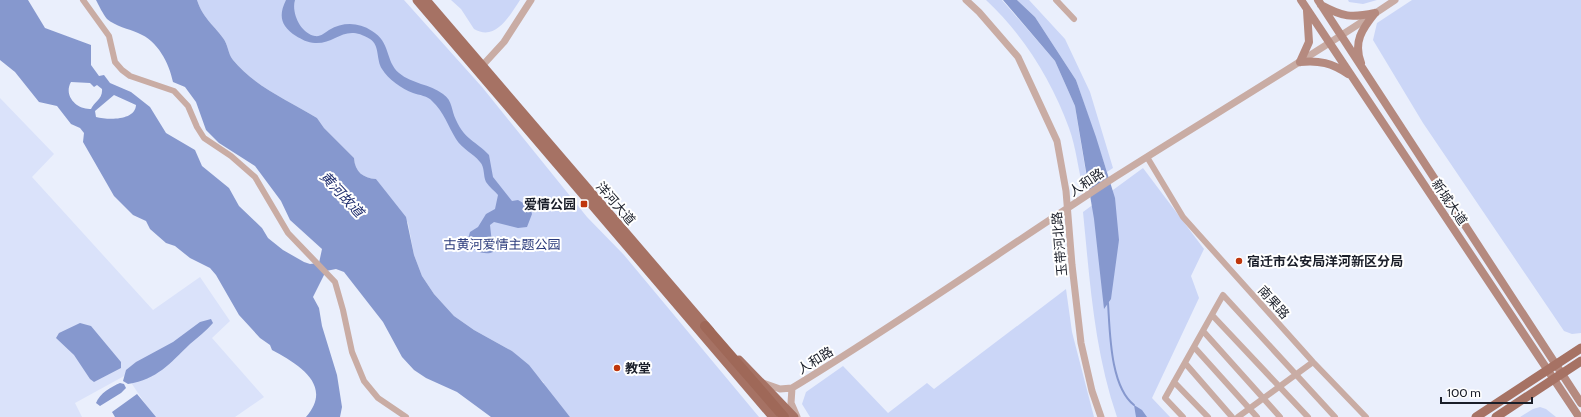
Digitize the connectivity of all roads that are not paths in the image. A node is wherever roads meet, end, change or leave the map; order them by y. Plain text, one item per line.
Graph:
1 (83, 0) edge
2 (417, 0) edge
3 (426, 0) edge
4 (531, 0) edge
5 (966, 0) edge
6 (1056, 0) edge
7 (1395, 0) edge
8 (1319, 2) edge
9 (1305, 3) edge
10 (1375, 13) junction
11 (1074, 19) dead end
12 (1341, 36) junction
13 (1330, 43) junction
14 (1300, 62) junction
15 (482, 66) junction
16 (1365, 73) junction
17 (1351, 77) junction
18 (1371, 82) junction
19 (1360, 90) junction
20 (1147, 157) junction
21 (1068, 209) junction
22 (1212, 315) junction
23 (705, 326) joint
24 (1203, 331) junction
25 (1194, 347) junction
26 (1581, 348) edge
27 (1581, 361) edge
28 (1314, 362) junction
29 (1185, 363) junction
30 (1551, 367) junction
31 (1297, 375) junction
32 (1558, 376) junction
33 (1174, 382) junction
34 (758, 383) junction
35 (1280, 387) junction
36 (792, 388) junction
37 (1263, 399) junction
38 (1581, 403) edge
39 (1250, 408) junction
40 (406, 417) edge
41 (773, 417) edge
42 (784, 417) edge
43 (795, 417) edge
44 (1101, 417) edge
45 (1184, 417) edge
46 (1208, 417) edge
47 (1232, 417) edge
48 (1238, 417) edge
49 (1257, 417) edge
50 (1280, 417) edge
51 (1308, 417) edge
52 (1335, 417) edge
53 (1366, 417) edge
54 (1476, 417) edge
55 (1496, 417) edge
56 (1579, 417) edge

1 - 40 street
2 - 41 main road, 洋河大道
3 - 15 main road, 洋河大道
4 - 15 street
5 - 21 street, 玉带河北路
6 - 11 street
7 - 10 street, 人和路
8 - 10 main road
8 - 12 main road, 新城大道
9 - 13 main road, 新城大道
9 - 14 main road
10 - 12 street, 人和路
10 - 16 main road
12 - 13 street, 人和路
12 - 16 main road, 新城大道
13 - 14 street, 人和路
13 - 17 main road, 新城大道
14 - 17 main road
14 - 20 street, 人和路
15 - 23 main road, 洋河大道
16 - 18 main road, 新城大道
17 - 19 main road, 新城大道
18 - 19 main road
18 - 30 main road, 新城大道
19 - 30 main road, 新城大道
20 - 21 street, 人和路
20 - 28 street, 南果路
21 - 36 street, 人和路
21 - 44 street, 玉带河北路
22 - 24 street
22 - 31 street
22 - 35 street
23 - 34 highway
24 - 25 street
24 - 37 street
25 - 29 street
25 - 39 street
26 - 30 main road
27 - 32 main road
28 - 31 street
28 - 53 street, 南果路
29 - 33 street
29 - 47 street
30 - 32 main road, 新城大道
30 - 54 main road
31 - 35 street
31 - 52 street
32 - 38 main road, 新城大道
32 - 55 main road
32 - 56 main road, 新城大道
33 - 45 street
33 - 46 street
34 - 36 street
34 - 42 highway
34 - 43 main road
35 - 37 street
35 - 51 street
36 - 43 street
37 - 39 street
37 - 50 street
39 - 48 street
39 - 49 street

